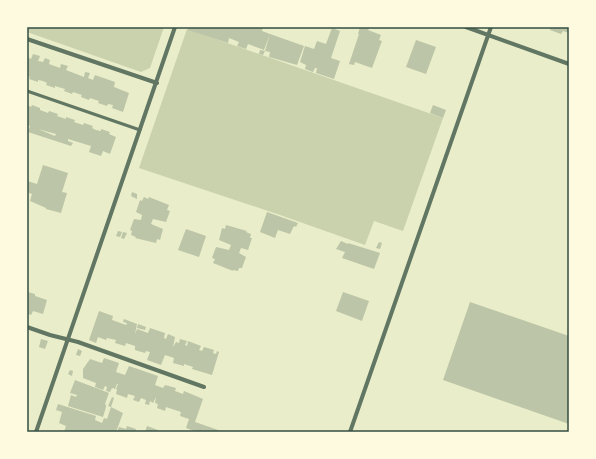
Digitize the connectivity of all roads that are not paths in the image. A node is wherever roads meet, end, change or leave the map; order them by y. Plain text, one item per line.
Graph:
1 (175, 27) edge
2 (466, 27) edge
3 (491, 27) edge
4 (488, 35) junction
5 (27, 39) edge
6 (569, 64) edge
7 (157, 83) junction
8 (27, 91) edge
9 (140, 130) junction
10 (27, 327) edge
11 (67, 340) junction
12 (204, 387) dead end
13 (36, 432) edge
14 (350, 432) edge

1 - 7 street
2 - 4 street
3 - 4 street
4 - 6 street
4 - 14 street
5 - 7 street
7 - 9 street
8 - 9 lane
9 - 11 street
10 - 11 street
11 - 12 street
11 - 13 street

